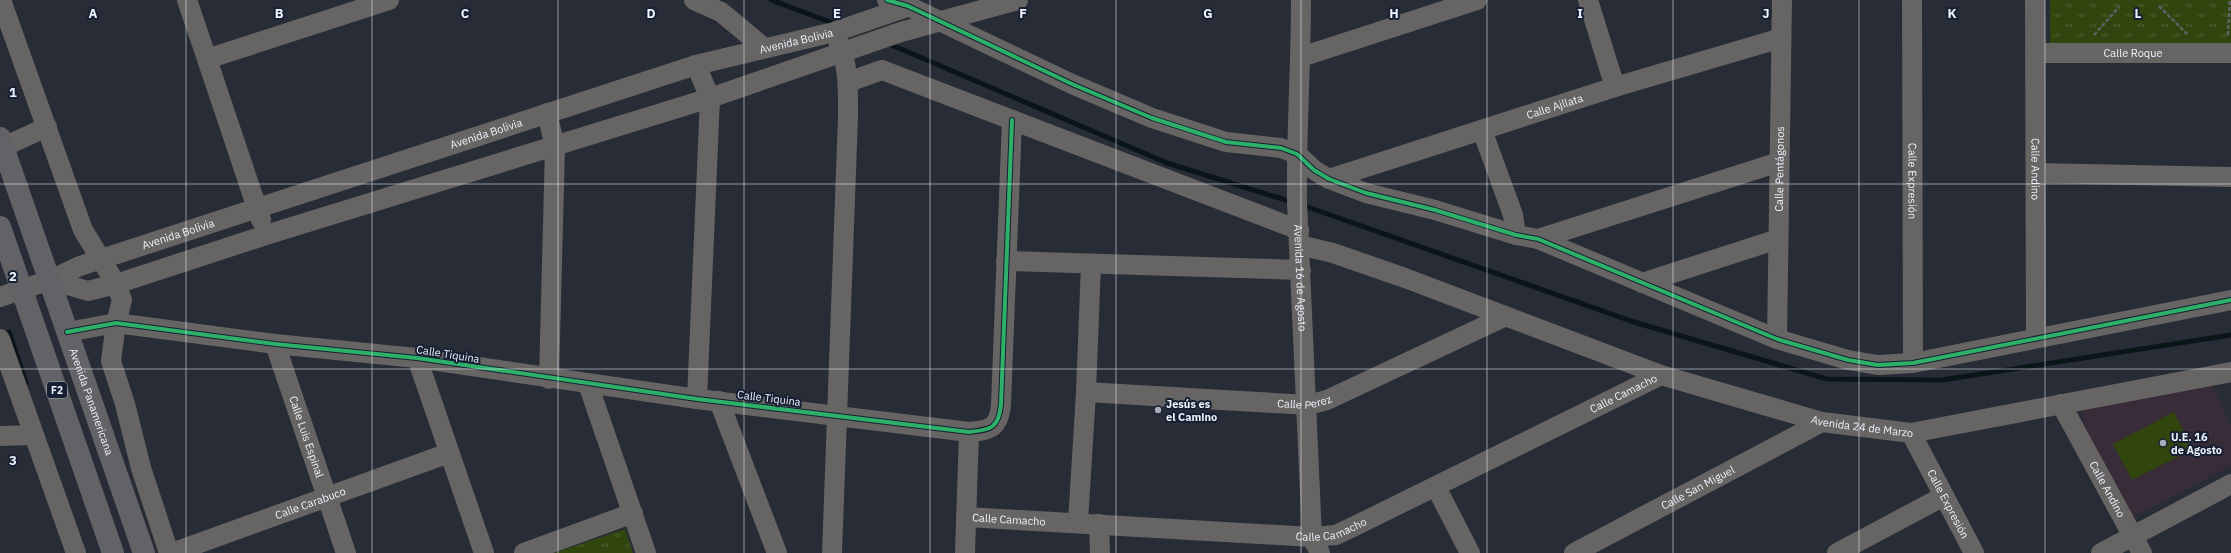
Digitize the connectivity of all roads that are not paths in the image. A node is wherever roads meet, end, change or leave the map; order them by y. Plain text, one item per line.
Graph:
1 (1, 0) edge
2 (187, 0) edge
3 (389, 0) edge
4 (694, 0) edge
5 (887, 0) edge
6 (927, 0) edge
7 (1018, 0) edge
8 (1301, 0) edge
9 (1477, 0) edge
10 (1588, 0) edge
11 (1782, 0) edge
12 (1912, 0) edge
13 (2035, 0) edge
14 (346, 6) edge
15 (908, 6) junction
16 (939, 20) junction
17 (834, 32) junction
18 (1781, 38) junction
19 (763, 47) junction
20 (851, 49) junction
21 (2035, 53) junction
22 (2231, 53) edge
23 (1301, 57) junction
24 (207, 59) junction
25 (696, 64) junction
26 (848, 82) junction
27 (1615, 87) junction
28 (710, 98) junction
29 (547, 113) junction
30 (1012, 120) junction
31 (47, 127) junction
32 (1482, 130) junction
33 (2, 142) edge
34 (555, 147) junction
35 (1297, 154) junction
36 (1779, 162) junction
37 (2036, 173) junction
38 (2231, 177) edge
39 (1329, 179) junction
40 (257, 208) junction
41 (0, 227) edge
42 (266, 235) junction
43 (1516, 235) junction
44 (1299, 238) junction
45 (1538, 239) junction
46 (1778, 240) junction
47 (101, 259) junction
48 (1006, 261) junction
49 (1091, 264) junction
50 (1301, 270) junction
51 (50, 280) junction
52 (1642, 283) junction
53 (116, 284) junction
54 (22, 288) junction
55 (0, 297) edge
56 (2231, 300) edge
57 (1504, 317) junction
58 (116, 323) junction
59 (67, 332) junction
60 (2036, 337) junction
61 (1777, 339) junction
62 (275, 344) junction
63 (2, 349) edge
64 (416, 358) junction
65 (1913, 363) junction
66 (1661, 375) junction
67 (2229, 377) edge
68 (549, 379) junction
69 (588, 384) junction
70 (1086, 392) junction
71 (696, 399) junction
72 (719, 401) junction
73 (2061, 404) junction
74 (1308, 405) junction
75 (838, 416) junction
76 (1822, 422) junction
77 (969, 432) junction
78 (1910, 433) junction
79 (33, 435) junction
80 (0, 436) edge
81 (449, 453) junction
82 (2231, 484) edge
83 (1436, 488) junction
84 (1944, 496) junction
85 (326, 497) junction
86 (632, 513) junction
87 (966, 517) junction
88 (1078, 522) junction
89 (1099, 524) junction
90 (1316, 545) edge
91 (2137, 545) edge
92 (76, 553) edge
93 (113, 553) edge
94 (144, 553) edge
95 (170, 553) edge
96 (346, 553) edge
97 (484, 553) edge
98 (524, 553) edge
99 (646, 553) edge
100 (777, 553) edge
101 (832, 553) edge
102 (965, 553) edge
103 (1100, 553) edge
104 (1470, 553) edge
105 (1574, 553) edge
106 (1837, 553) edge
107 (1974, 553) edge
108 (2101, 553) edge

1 - 31 street
2 - 24 street
3 - 14 street
4 - 19 street
5 - 15 street
6 - 15 street, Avenida Bolivia
7 - 16 street
8 - 23 street, Avenida 16 de Agosto
9 - 23 street
10 - 27 street
11 - 18 street, Calle Pentágonos
12 - 65 street, Calle Expresión
13 - 21 street, Calle Andino
14 - 24 street
15 - 16 street
15 - 17 street, Avenida Bolivia
16 - 20 street
16 - 35 street
17 - 19 street, Avenida Bolivia
17 - 20 street
18 - 27 street, Calle Ajllata
18 - 36 street, Calle Pentágonos
19 - 25 street, Avenida Bolivia
20 - 26 street
20 - 28 street
21 - 22 street, Calle Roque
21 - 37 street, Calle Andino
23 - 35 street, Avenida 16 de Agosto
24 - 40 street
25 - 28 street
25 - 29 street, Avenida Bolivia
26 - 30 street, Avenida 24 de Marzo
26 - 75 street
27 - 32 street, Calle Ajllata
28 - 34 street
28 - 71 street
29 - 34 street
29 - 40 street, Avenida Bolivia
30 - 44 street, Avenida 24 de Marzo
30 - 48 street, Calle Tiquina
31 - 33 street
31 - 47 street
32 - 39 street, Calle Ajllata
32 - 43 street
33 - 51 highway, Avenida Panamericana
34 - 42 street
34 - 68 street
35 - 39 street
35 - 44 street, Avenida 16 de Agosto
36 - 45 street
36 - 46 street, Calle Pentágonos
37 - 38 street
37 - 60 street, Calle Andino
39 - 43 street
40 - 42 street
40 - 47 street, Avenida Bolivia
41 - 54 highway, F2
42 - 53 street
43 - 45 street
44 - 50 street, Avenida 16 de Agosto
44 - 57 street, Avenida 24 de Marzo
45 - 52 street
46 - 52 street
46 - 61 street, Calle Pentágonos
47 - 51 street, Avenida Bolivia
47 - 53 street
48 - 49 street
48 - 77 street, Calle Tiquina
49 - 50 street
49 - 70 street
50 - 74 street, Avenida 16 de Agosto
51 - 53 street
51 - 54 street, Avenida Bolivia
51 - 59 highway, Avenida Panamericana
52 - 61 street
53 - 58 street
54 - 55 street, Avenida Bolivia
54 - 93 highway, F2
56 - 60 street
57 - 66 street, Avenida 24 de Marzo
57 - 74 street, Calle Perez
58 - 59 street, Calle Tiquina
58 - 62 street, Calle Tiquina
58 - 95 street
59 - 94 highway, Avenida Panamericana
60 - 65 street
61 - 65 street
62 - 64 street, Calle Tiquina
62 - 85 street, Calle Luis Espinal
63 - 79 street
64 - 68 street, Calle Tiquina
64 - 81 street
66 - 76 street, Avenida 24 de Marzo
66 - 83 street, Calle Camacho
67 - 73 street, Avenida 24 de Marzo
68 - 69 street, Calle Tiquina
69 - 71 street, Calle Tiquina
69 - 86 street
70 - 74 street, Calle Perez
70 - 88 street
71 - 72 street, Calle Tiquina
72 - 75 street, Calle Tiquina
72 - 100 street
73 - 78 street, Avenida 24 de Marzo
73 - 91 street, Calle Andino
74 - 90 street, Avenida 16 de Agosto
75 - 77 street, Calle Tiquina
75 - 101 street
76 - 78 street, Avenida 24 de Marzo
76 - 105 street, Calle San Miguel
77 - 87 street
78 - 84 street, Calle Expresión
79 - 80 street
79 - 92 street
81 - 85 street, Calle Carabuco
81 - 97 street
82 - 91 street
83 - 90 street, Calle Camacho
83 - 104 street
84 - 106 street
84 - 107 street, Calle Expresión
85 - 95 street, Calle Carabuco
85 - 96 street, Calle Luis Espinal
86 - 98 street
86 - 99 street
87 - 88 street, Calle Camacho
87 - 102 street
88 - 89 street, Calle Camacho
89 - 90 street, Calle Camacho
89 - 103 street
91 - 108 street

